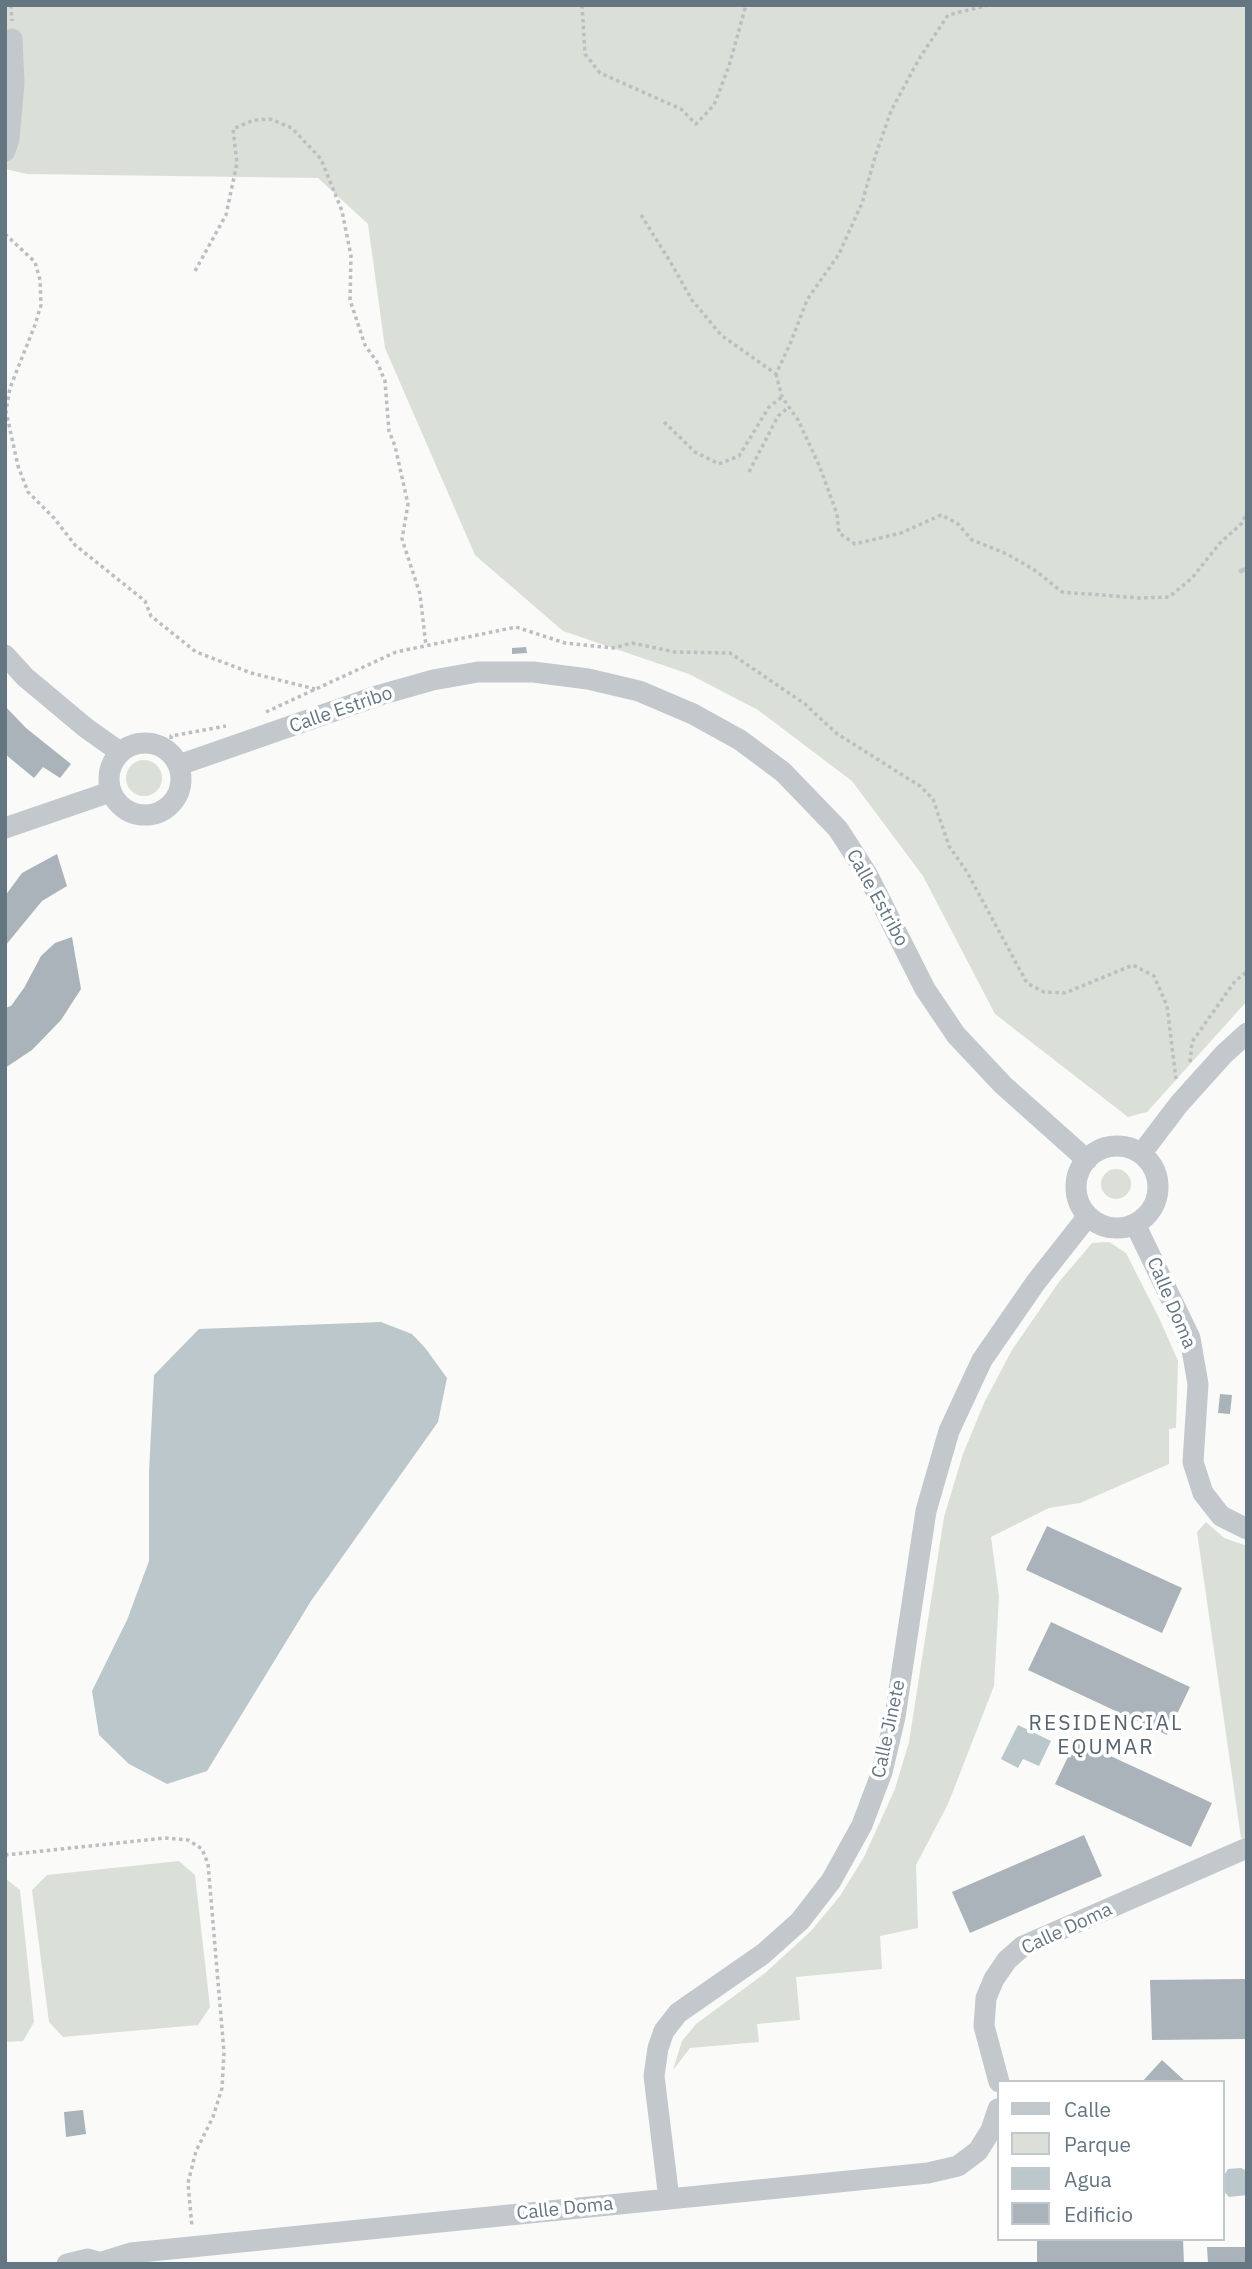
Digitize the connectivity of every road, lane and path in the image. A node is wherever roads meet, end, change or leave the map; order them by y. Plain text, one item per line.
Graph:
1 (582, 5) edge
2 (746, 5) edge
3 (989, 5) edge
4 (12, 39) dead end
5 (5, 151) edge
6 (641, 215) dead end
7 (5, 234) edge
8 (195, 271) dead end
9 (776, 374) junction
10 (782, 397) junction
11 (789, 407) junction
12 (664, 422) dead end
13 (749, 472) dead end
14 (1247, 513) edge
15 (426, 646) junction
16 (5, 655) edge
17 (317, 689) junction
18 (256, 716) dead end
19 (234, 723) dead end
20 (120, 752) junction
21 (176, 760) junction
22 (110, 792) junction
23 (5, 828) edge
24 (1247, 972) edge
25 (1247, 1033) edge
26 (1186, 1097) junction
27 (1141, 1154) junction
28 (1087, 1160) junction
29 (1088, 1216) junction
30 (1135, 1224) junction
31 (1247, 1529) edge
32 (1247, 1848) edge
33 (5, 1855) edge
34 (998, 2080) edge
35 (996, 2115) edge
36 (669, 2199) junction
37 (186, 2248) junction
38 (104, 2263) edge
39 (66, 2264) edge
40 (159, 2264) edge

1 - 2 path
3 - 9 path
4 - 5 street
6 - 9 path
7 - 17 path
8 - 15 path
9 - 10 path
10 - 11 path
10 - 12 path
11 - 13 path
11 - 14 path
15 - 17 path
15 - 26 path
16 - 20 street
17 - 18 path
19 - 21 path
20 - 21 street
20 - 22 street
21 - 22 street
21 - 28 street, Calle Estribo
22 - 23 street
24 - 26 path
25 - 26 street
26 - 27 street
27 - 28 street
27 - 30 street
28 - 29 street
29 - 30 street
29 - 36 street, Calle Jinete
30 - 31 street, Calle Doma
32 - 34 street, Calle Doma
33 - 37 path
35 - 36 street, Calle Doma
36 - 37 street, Calle Doma
37 - 38 street, Calle Doma
37 - 40 street
38 - 39 street, Calle Doma

